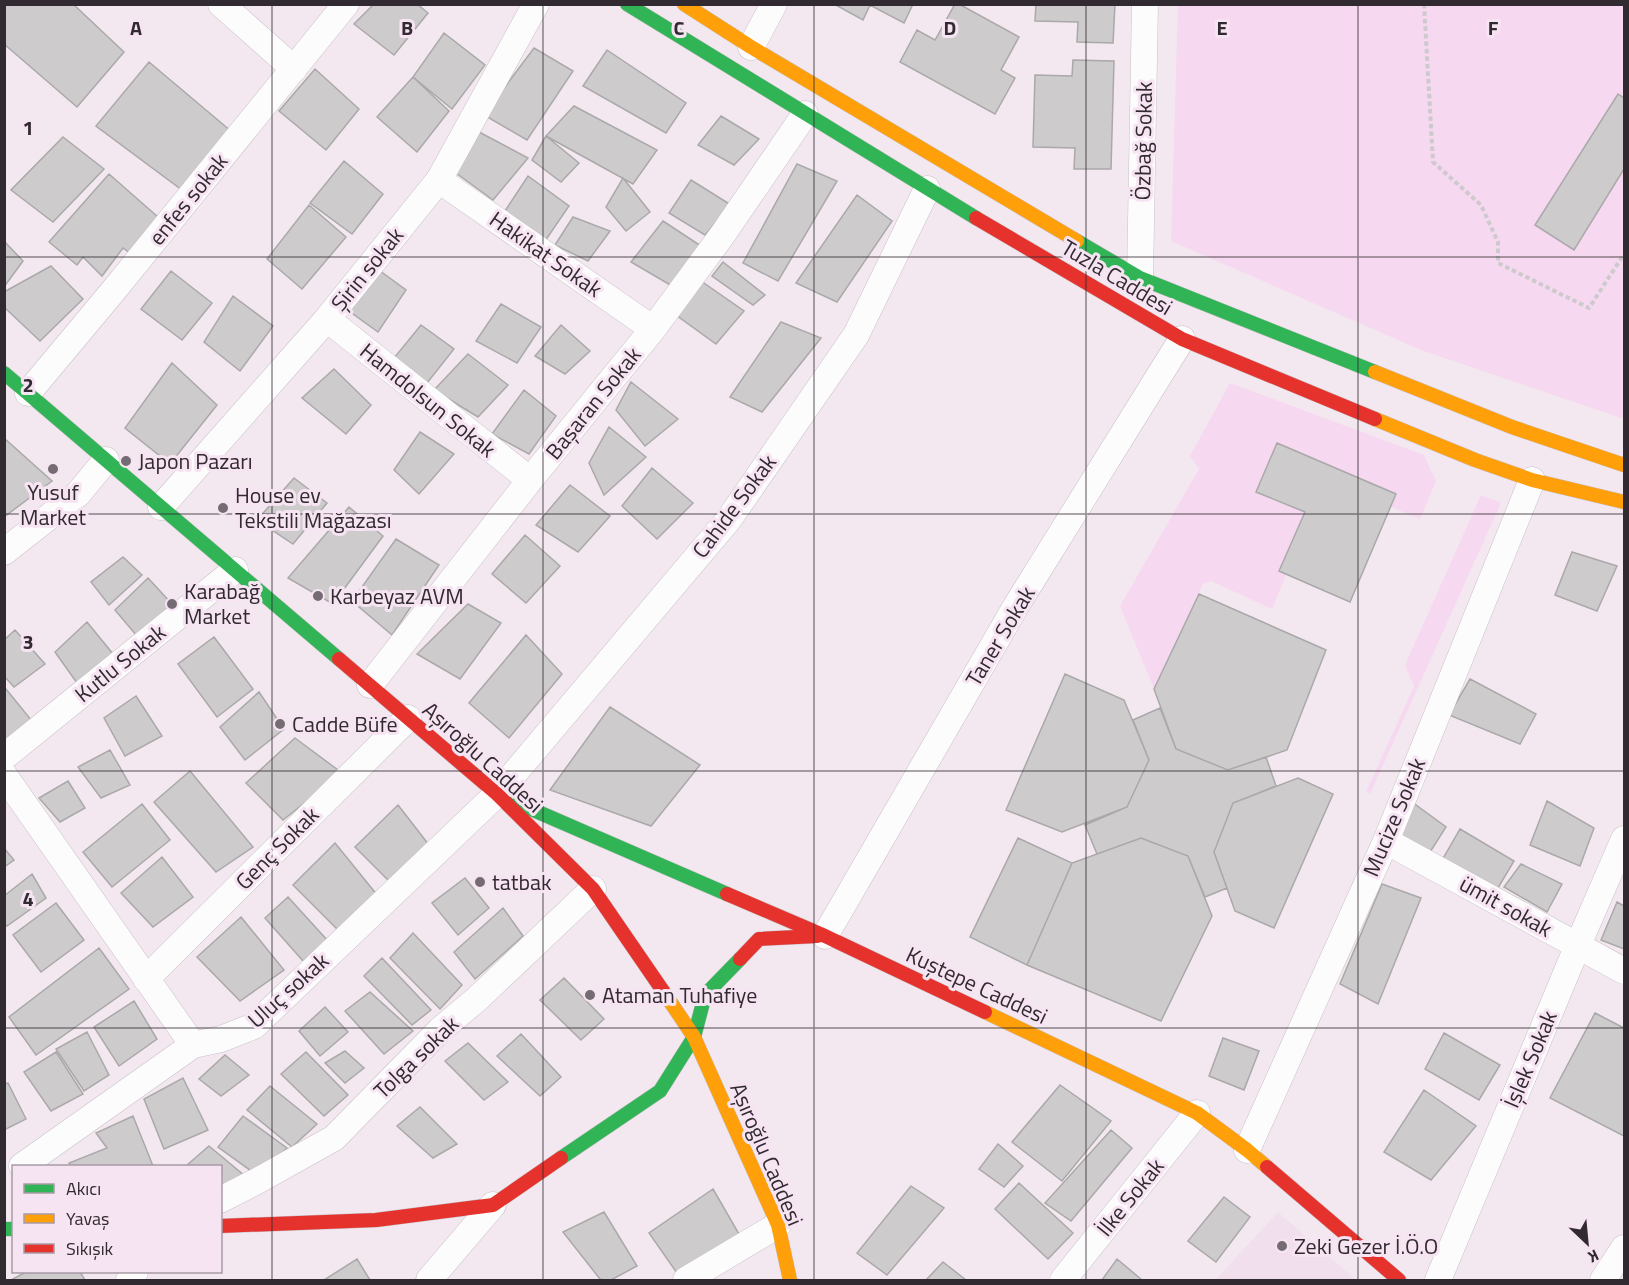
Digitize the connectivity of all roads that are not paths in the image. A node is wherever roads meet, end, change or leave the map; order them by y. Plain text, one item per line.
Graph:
1 (221, 4) edge
2 (346, 4) edge
3 (536, 4) edge
4 (627, 4) edge
5 (684, 4) edge
6 (774, 4) edge
7 (1145, 4) edge
8 (751, 46) junction
9 (294, 69) junction
10 (805, 114) junction
11 (439, 180) junction
12 (927, 189) junction
13 (1140, 278) junction
14 (327, 319) junction
15 (654, 328) junction
16 (1182, 339) junction
17 (4, 373) edge
18 (28, 393) junction
19 (106, 460) junction
20 (1624, 465) edge
21 (530, 480) junction
22 (1532, 480) junction
23 (1624, 502) edge
24 (161, 507) junction
25 (4, 552) edge
26 (235, 570) junction
27 (370, 686) junction
28 (408, 718) junction
29 (4, 757) edge
30 (4, 775) edge
31 (497, 794) junction
32 (1624, 839) edge
33 (1386, 841) junction
34 (593, 889) junction
35 (825, 936) junction
36 (1578, 945) junction
37 (1624, 971) edge
38 (146, 979) junction
39 (694, 1038) junction
40 (192, 1045) junction
41 (1197, 1113) junction
42 (1247, 1150) junction
43 (25, 1165) edge
44 (222, 1199) edge
45 (493, 1205) junction
46 (222, 1226) edge
47 (778, 1226) junction
48 (1624, 1248) edge
49 (429, 1281) edge
50 (686, 1281) edge
51 (790, 1281) edge
52 (1063, 1281) edge
53 (1398, 1281) edge
54 (1438, 1281) edge
55 (1603, 1281) edge

1 - 9 street
2 - 9 street, enfes sokak
3 - 11 street, Şirin sokak
4 - 10 street, Tuzla Caddesi
5 - 8 street, Tuzla Caddesi
6 - 8 street
7 - 13 street, Özbağ Sokak
8 - 13 street, Tuzla Caddesi
9 - 18 street, enfes sokak
10 - 12 street, Tuzla Caddesi
10 - 15 street, Başaran Sokak
11 - 14 street, Şirin sokak
11 - 15 street, Hakikat Sokak
12 - 16 street, Tuzla Caddesi
12 - 31 street, Cahide Sokak
13 - 20 street, Tuzla Caddesi
14 - 21 street, Hamdolsun Sokak
14 - 24 street, Şirin sokak
15 - 21 street, Başaran Sokak
16 - 22 street, Tuzla Caddesi
16 - 35 street, Taner Sokak
17 - 18 street, Aşıroğlu Caddesi
18 - 19 street, Aşıroğlu Caddesi
19 - 24 street, Aşıroğlu Caddesi
19 - 25 street
21 - 27 street, Başaran Sokak
22 - 23 street, Tuzla Caddesi
22 - 33 street, Mucize Sokak
24 - 26 street, Aşıroğlu Caddesi
26 - 27 street, Aşıroğlu Caddesi
26 - 29 street, Kutlu Sokak
27 - 28 street, Aşıroğlu Caddesi
28 - 31 street, Aşıroğlu Caddesi
28 - 38 street, Genç Sokak
30 - 38 street
31 - 34 street, Aşıroğlu Caddesi
31 - 35 street, Kuştepe Caddesi
31 - 40 street, Uluç sokak
32 - 36 street, İşlek Sokak
33 - 36 street, ümit sokak
33 - 42 street, Mucize Sokak
34 - 39 street, Aşıroğlu Caddesi
34 - 44 street, Tolga sokak
35 - 39 street
35 - 41 street, Kuştepe Caddesi
36 - 37 street, ümit sokak
36 - 54 street, İşlek Sokak
38 - 40 street
39 - 45 street
39 - 47 street, Aşıroğlu Caddesi
40 - 43 street, Uluç sokak
41 - 42 street, Kuştepe Caddesi
41 - 52 street, İlke Sokak
42 - 53 street, Kuştepe Caddesi
45 - 46 street
45 - 49 street
47 - 50 street
47 - 51 street, Aşıroğlu Caddesi
48 - 55 street

